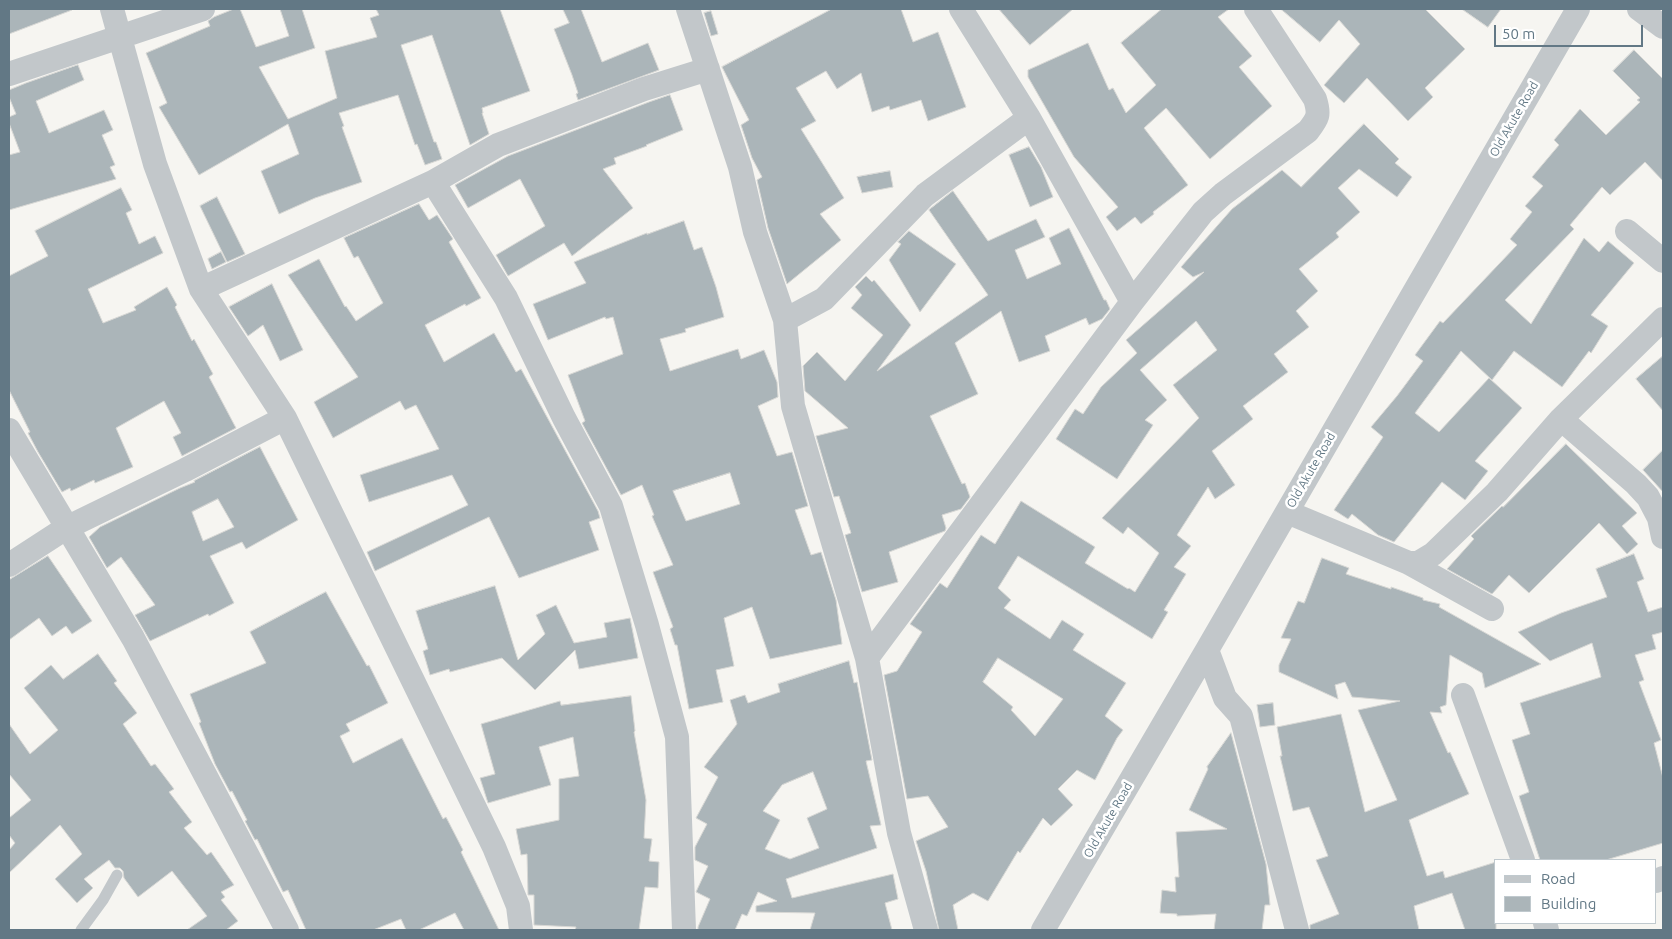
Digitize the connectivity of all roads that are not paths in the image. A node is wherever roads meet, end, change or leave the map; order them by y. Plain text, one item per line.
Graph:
1 (112, 9) edge
2 (203, 9) edge
3 (688, 9) edge
4 (961, 9) edge
5 (1256, 9) edge
6 (1578, 9) edge
7 (1639, 9) edge
8 (1663, 26) edge
9 (119, 38) junction
10 (708, 69) junction
11 (9, 74) edge
12 (1029, 118) junction
13 (433, 182) junction
14 (1627, 231) dead end
15 (1663, 261) edge
16 (201, 289) junction
17 (1132, 302) junction
18 (1663, 319) edge
19 (785, 320) junction
20 (285, 418) junction
21 (1560, 419) junction
22 (9, 430) edge
23 (1287, 512) junction
24 (66, 528) junction
25 (1663, 537) edge
26 (1409, 563) junction
27 (9, 565) edge
28 (1492, 609) dead end
29 (1207, 650) junction
30 (867, 658) junction
31 (1463, 695) dead end
32 (1523, 859) edge
33 (117, 875) dead end
34 (81, 930) edge
35 (287, 930) edge
36 (521, 930) edge
37 (684, 930) edge
38 (926, 930) edge
39 (1043, 930) edge
40 (1296, 930) edge

1 - 9 street
2 - 9 street
3 - 10 street
4 - 12 street
5 - 17 street
6 - 23 street, Old Akute Road
7 - 8 street
9 - 11 street
9 - 16 street
10 - 13 street
10 - 19 street
12 - 17 street
12 - 19 street
13 - 16 street
13 - 37 street
14 - 15 street
16 - 20 street
17 - 30 street
18 - 21 street
19 - 30 street
20 - 24 street
20 - 36 street
21 - 25 street
21 - 26 street
22 - 24 street
23 - 26 street
23 - 29 street, Old Akute Road
24 - 27 street
24 - 35 street
26 - 28 street
29 - 39 street, Old Akute Road
29 - 40 street
30 - 38 street
31 - 32 street
33 - 34 lane

